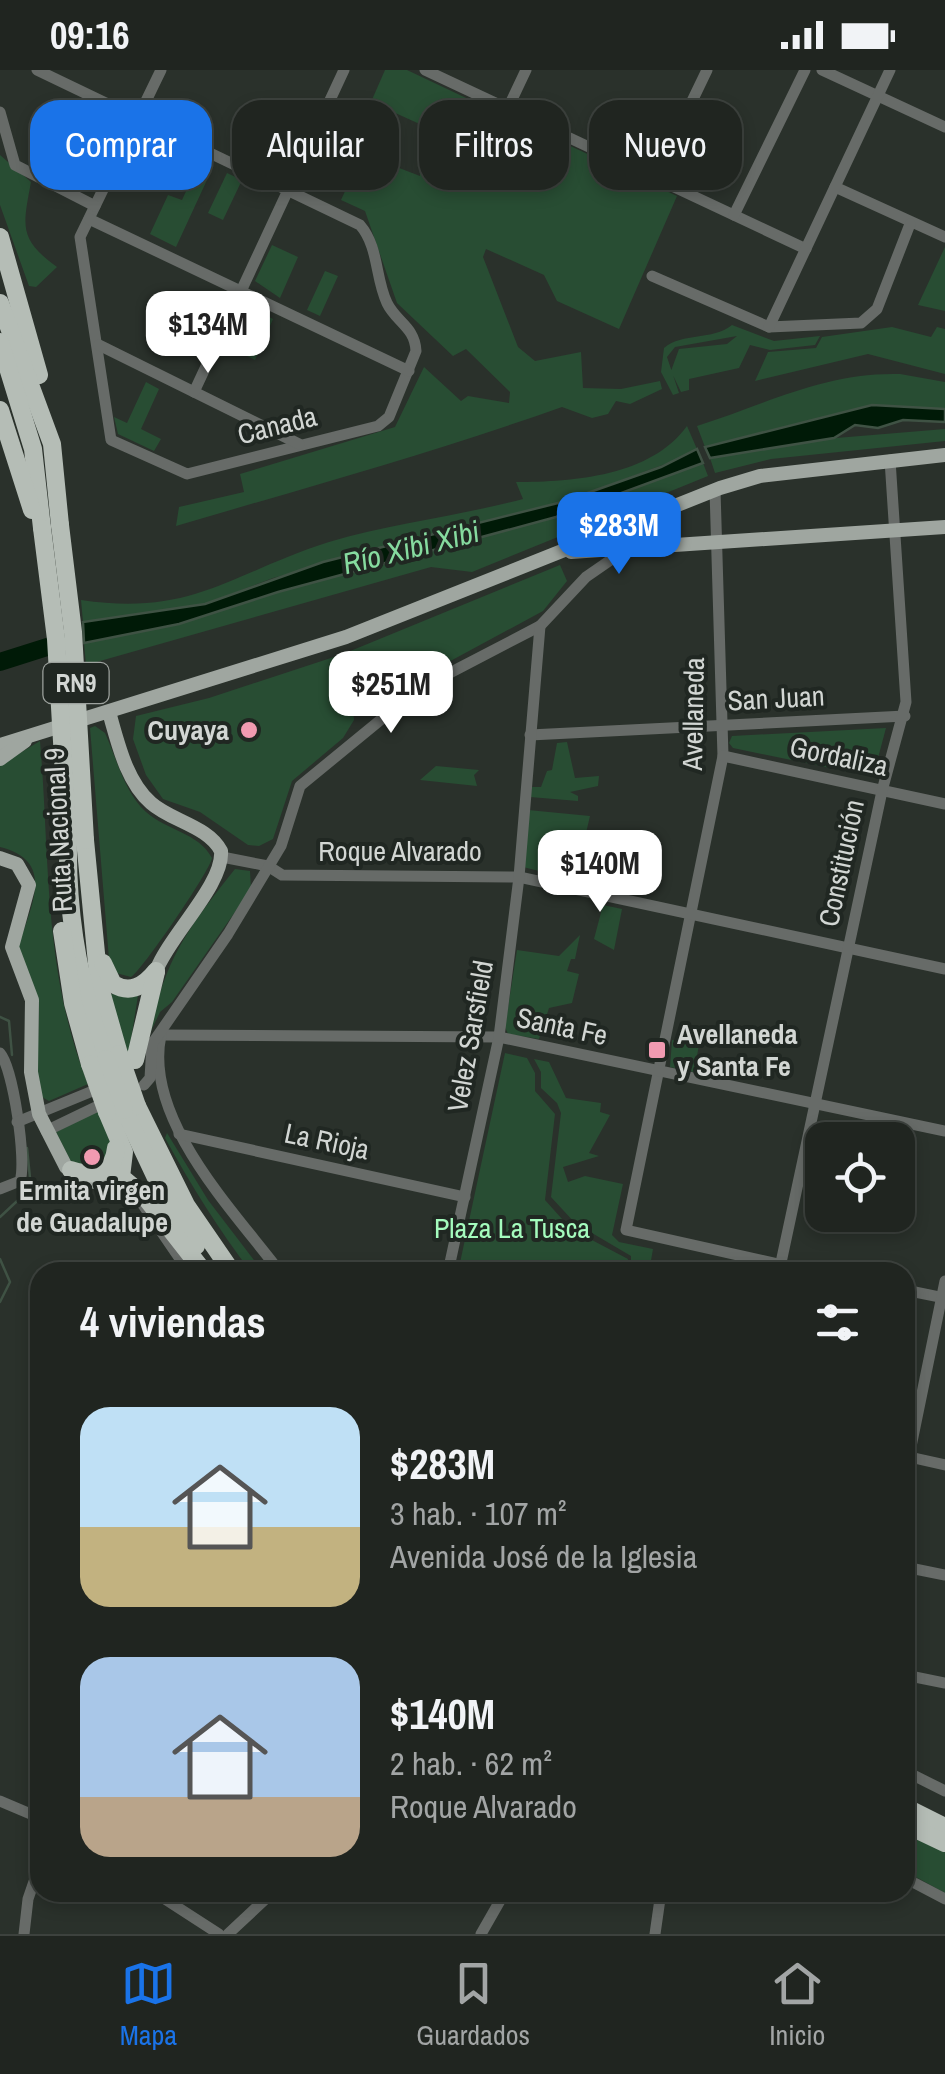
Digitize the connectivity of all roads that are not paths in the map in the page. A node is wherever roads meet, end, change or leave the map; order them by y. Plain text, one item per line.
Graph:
1 (37, 70) edge
2 (161, 70) edge
3 (344, 70) edge
4 (426, 70) edge
5 (526, 70) edge
6 (707, 70) edge
7 (806, 70) edge
8 (822, 70) edge
9 (890, 70) edge
10 (878, 96) junction
11 (101, 100) edge
12 (147, 100) edge
13 (330, 100) edge
14 (491, 100) edge
15 (512, 100) edge
16 (693, 100) edge
17 (0, 112) edge
18 (945, 127) edge
19 (835, 187) junction
20 (103, 190) edge
21 (288, 190) joint
22 (676, 190) edge
23 (95, 206) junction
24 (734, 216) junction
25 (89, 219) junction
26 (910, 224) junction
27 (0, 236) edge
28 (945, 237) edge
29 (806, 249) junction
30 (652, 276) dead end
31 (240, 291) junction
32 (0, 303) edge
33 (769, 327) junction
34 (0, 342) edge
35 (99, 345) junction
36 (409, 370) junction
37 (194, 392) junction
38 (0, 410) edge
39 (52, 444) junction
40 (299, 444) junction
41 (945, 455) edge
42 (890, 460) junction
43 (715, 490) junction
44 (655, 512) junction
45 (618, 526) junction
46 (51, 527) junction
47 (945, 527) edge
48 (894, 534) junction
49 (716, 542) junction
50 (656, 545) junction
51 (630, 546) junction
52 (594, 549) junction
53 (556, 553) junction
54 (586, 577) junction
55 (540, 626) junction
56 (109, 712) junction
57 (905, 716) junction
58 (722, 727) junction
59 (34, 735) junction
60 (530, 735) junction
61 (0, 745) edge
62 (723, 756) junction
63 (0, 759) edge
64 (882, 790) junction
65 (945, 804) edge
66 (74, 845) junction
67 (222, 857) junction
68 (0, 858) edge
69 (88, 866) junction
70 (268, 866) junction
71 (519, 877) junction
72 (690, 912) junction
73 (848, 949) junction
74 (945, 969) edge
75 (156, 971) junction
76 (160, 1036) junction
77 (499, 1038) junction
78 (0, 1053) edge
79 (124, 1061) junction
80 (31, 1064) junction
81 (8, 1070) junction
82 (657, 1072) junction
83 (95, 1090) dead end
84 (125, 1103) junction
85 (819, 1104) junction
86 (39, 1114) junction
87 (17, 1122) junction
88 (46, 1131) junction
89 (945, 1131) edge
90 (114, 1132) junction
91 (179, 1134) junction
92 (71, 1170) junction
93 (6, 1188) edge
94 (136, 1189) junction
95 (464, 1197) junction
96 (181, 1262) edge
97 (196, 1262) edge
98 (208, 1262) edge
99 (225, 1262) edge
100 (273, 1262) edge
101 (450, 1262) edge
102 (752, 1262) edge
103 (782, 1262) edge
104 (945, 1281) edge
105 (915, 1292) edge
106 (943, 1297) edge
107 (915, 1421) edge
108 (915, 1459) edge
109 (945, 1465) edge
110 (915, 1569) edge
111 (945, 1575) edge
112 (915, 1676) edge
113 (945, 1683) edge
114 (915, 1776) edge
115 (945, 1791) edge
116 (0, 1801) edge
117 (915, 1812) edge
118 (30, 1814) edge
119 (945, 1826) edge
120 (915, 1829) edge
121 (945, 1843) edge
122 (915, 1883) edge
123 (30, 1892) edge
124 (945, 1899) edge
125 (169, 1902) edge
126 (262, 1902) edge
127 (500, 1902) edge
128 (660, 1902) edge
129 (24, 1934) edge
130 (219, 1934) edge
131 (228, 1934) edge
132 (482, 1934) edge
133 (655, 1934) edge

1 - 11 street
2 - 12 street
3 - 13 street
4 - 14 street
5 - 15 street
6 - 16 street
7 - 24 street
8 - 10 street
9 - 10 street
10 - 18 street
10 - 19 street
17 - 23 street
19 - 26 street
19 - 29 street
20 - 23 street
21 - 31 street
21 - 36 street, Canada
22 - 24 street
23 - 25 street
24 - 29 street
25 - 31 street
25 - 35 street
26 - 28 street
26 - 33 street
27 - 39 highway
29 - 33 street
30 - 33 street
31 - 36 street
31 - 37 street
32 - 39 highway, RN9
34 - 46 highway, RN9
35 - 37 street
35 - 40 street, Canada
36 - 40 street, Canada
37 - 40 street
38 - 46 highway
39 - 46 highway, RN9
41 - 42 main road
42 - 43 main road
42 - 48 street, Constitución
43 - 44 main road
43 - 49 street, Avellaneda
44 - 45 main road
44 - 50 main road
45 - 52 street
45 - 53 main road
46 - 66 highway, RN9, bridge
47 - 48 main road
48 - 49 main road
48 - 57 street, Constitución
49 - 50 main road
49 - 58 street, Avellaneda
50 - 51 main road
51 - 52 main road
51 - 54 street
52 - 53 main road
52 - 54 street
53 - 56 main road
54 - 55 street
55 - 60 street, Velez Sarsfield
55 - 70 street
56 - 59 main road
56 - 67 main road
57 - 58 street, San Juan
57 - 64 street, Constitución
58 - 60 street, San Juan
58 - 62 street, Avellaneda
59 - 61 main road
59 - 63 main road
60 - 71 street, Velez Sarsfield
62 - 64 street, Gordaliza
62 - 72 street, Avellaneda
64 - 65 street, Gordaliza
64 - 73 street, Constitución
66 - 69 highway, Ruta Nacional 9 / RN9
66 - 79 highway
67 - 70 street, Roque Alvarado
67 - 75 main road
68 - 80 main road
69 - 75 highway
69 - 79 highway, Ruta Nacional 9 / RN9
70 - 71 street, Roque Alvarado
70 - 76 street
71 - 72 street, Roque Alvarado
71 - 77 street, Velez Sarsfield
72 - 73 street, Roque Alvarado
72 - 82 street, Avellaneda
73 - 74 street, Roque Alvarado
73 - 85 street, Constitución
75 - 79 highway
76 - 77 street, Santa Fe
76 - 79 street
76 - 91 street
77 - 82 street, Santa Fe
77 - 95 street, Velez Sarsfield
78 - 81 street
79 - 84 highway, bridge
79 - 84 highway, Ruta Nacional 9 / RN9, bridge
79 - 84 street
80 - 81 street
80 - 86 main road
81 - 87 street
82 - 85 street, Santa Fe
82 - 102 street, Avellaneda
83 - 86 street
84 - 88 street
84 - 90 highway
84 - 98 highway, Ruta Nacional 9 / RN9
84 - 99 highway, Ruta Nacional 9 / RN9
85 - 89 street, Santa Fe
85 - 103 street, Constitución
86 - 87 street
86 - 88 main road
87 - 93 street
88 - 92 main road
90 - 92 highway
90 - 94 highway
91 - 95 street, La Rioja
91 - 100 street
92 - 94 main road
94 - 96 street
94 - 97 highway
95 - 101 street, Velez Sarsfield
104 - 106 street
105 - 106 street
106 - 107 street
108 - 109 street
110 - 111 street
112 - 113 street
114 - 115 street
116 - 118 street
117 - 119 highway
120 - 121 highway
122 - 124 street
123 - 129 street
125 - 130 street
126 - 131 street
127 - 132 street
128 - 133 street

